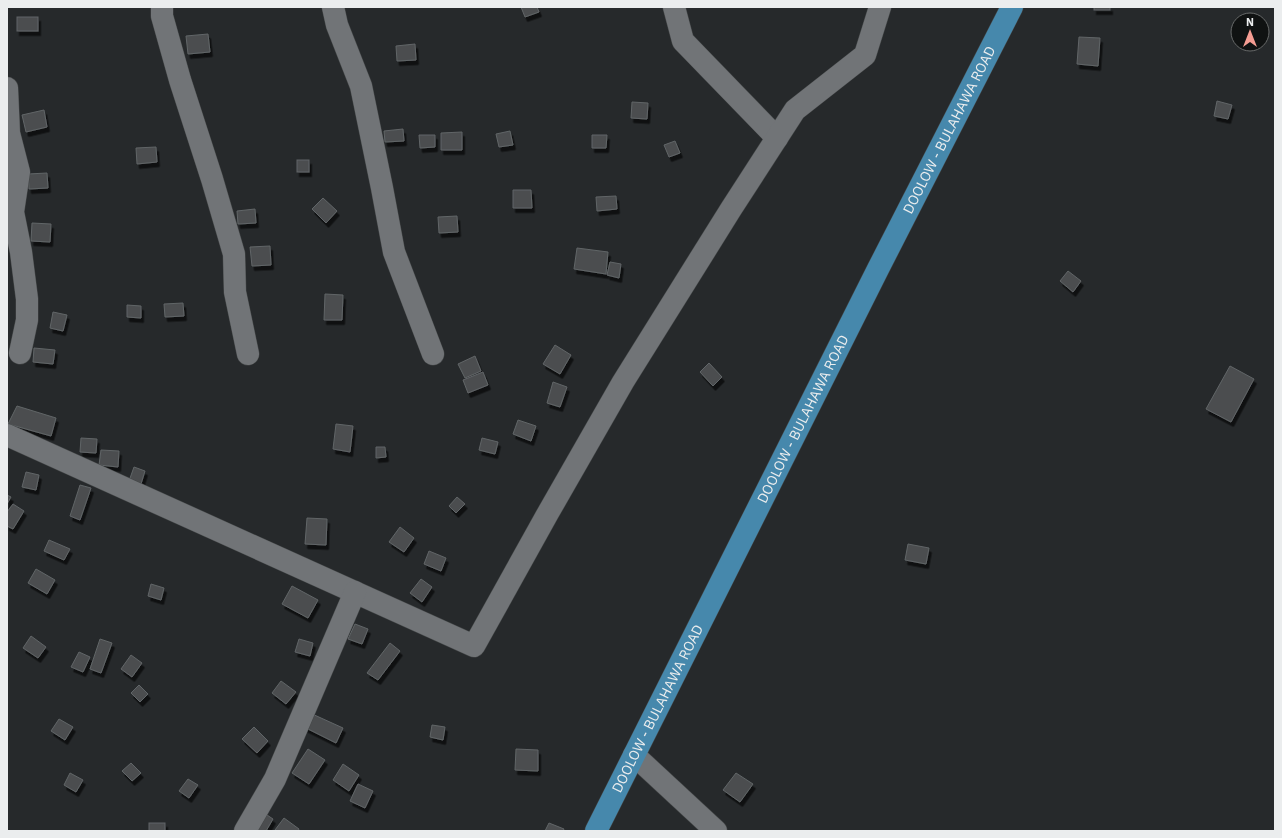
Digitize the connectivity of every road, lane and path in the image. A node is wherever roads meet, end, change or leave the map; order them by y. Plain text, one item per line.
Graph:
1 (162, 7) edge
2 (333, 7) edge
3 (674, 7) edge
4 (880, 7) edge
5 (1012, 7) edge
6 (7, 88) edge
7 (777, 138) junction
8 (20, 353) dead end
9 (248, 354) dead end
10 (433, 354) dead end
11 (7, 435) edge
12 (355, 592) junction
13 (634, 755) junction
14 (245, 831) edge
15 (596, 831) edge
16 (716, 831) edge

1 - 9 street
2 - 10 street
3 - 7 street
4 - 7 street
5 - 13 main road, DOOLOW - BULAHAWA ROAD
6 - 8 street
7 - 12 street
11 - 12 street
12 - 14 street
13 - 15 main road, DOOLOW - BULAHAWA ROAD
13 - 16 street

